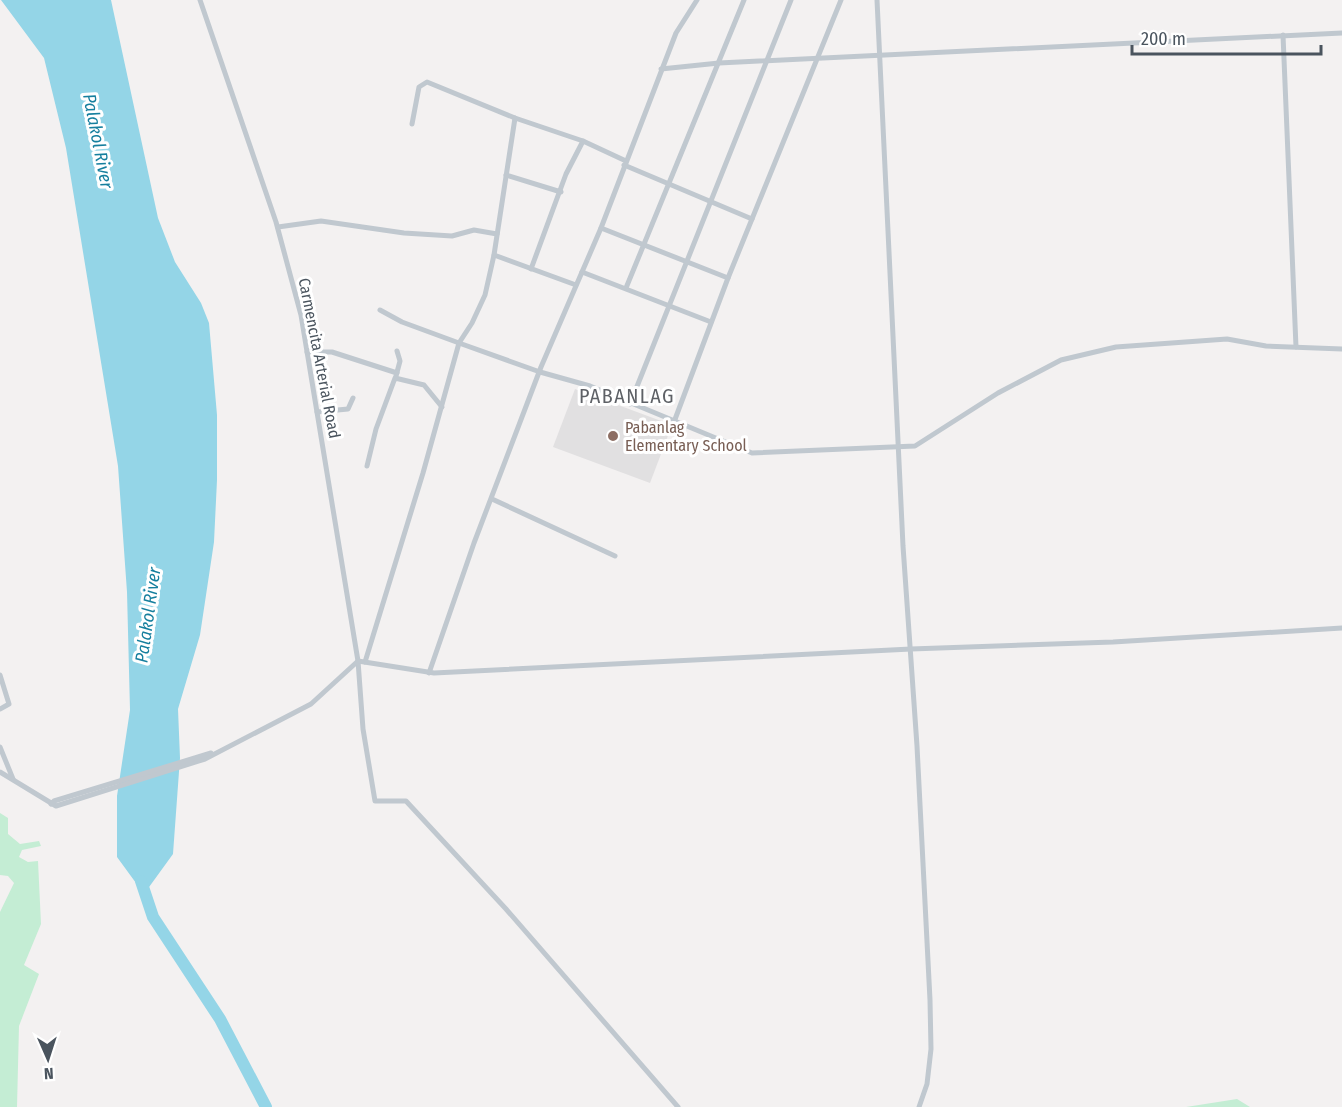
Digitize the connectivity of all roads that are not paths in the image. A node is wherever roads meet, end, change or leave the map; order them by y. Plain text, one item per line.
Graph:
1 (200, 0) edge
2 (697, 0) edge
3 (744, 0) edge
4 (791, 0) edge
5 (841, 0) edge
6 (877, 0) edge
7 (1342, 33) edge
8 (1283, 36) junction
9 (880, 56) junction
10 (819, 59) junction
11 (767, 61) junction
12 (719, 63) junction
13 (661, 69) junction
14 (515, 118) junction
15 (411, 124) dead end
16 (583, 141) junction
17 (625, 163) junction
18 (506, 175) junction
19 (669, 183) junction
20 (561, 192) junction
21 (711, 202) junction
22 (753, 219) junction
23 (278, 227) junction
24 (601, 228) junction
25 (497, 234) junction
26 (643, 245) junction
27 (494, 255) junction
28 (687, 262) junction
29 (531, 269) junction
30 (582, 272) junction
31 (728, 278) junction
32 (576, 285) junction
33 (626, 288) junction
34 (669, 306) junction
35 (380, 310) dead end
36 (711, 322) junction
37 (459, 343) junction
38 (1296, 347) junction
39 (1342, 349) edge
40 (397, 351) dead end
41 (307, 352) junction
42 (540, 372) junction
43 (396, 375) junction
44 (353, 398) dead end
45 (630, 404) junction
46 (442, 407) junction
47 (317, 412) junction
48 (674, 422) junction
49 (898, 446) junction
50 (367, 466) dead end
51 (492, 499) junction
52 (615, 556) dead end
53 (1342, 628) edge
54 (911, 649) junction
55 (358, 661) junction
56 (365, 662) junction
57 (429, 673) junction
58 (0, 675) edge
59 (0, 709) edge
60 (0, 747) edge
61 (0, 772) edge
62 (13, 779) junction
63 (678, 1107) edge
64 (919, 1107) edge

1 - 23 street, Carmencita Arterial Road
2 - 13 street
3 - 12 street
4 - 11 street
5 - 10 street
6 - 9 street
7 - 8 street
8 - 9 street
8 - 38 street
9 - 10 street
9 - 49 street
10 - 11 street
10 - 22 street
11 - 12 street
11 - 21 street
12 - 13 street
12 - 19 street
13 - 17 street
14 - 15 street
14 - 16 street
14 - 18 street
16 - 17 street
16 - 20 street
17 - 19 street
17 - 24 street
18 - 20 street
18 - 25 street
19 - 21 street
19 - 26 street
20 - 29 street
21 - 22 street
21 - 28 street
22 - 31 street
23 - 25 street
23 - 41 street, Carmencita Arterial Road
24 - 26 street
24 - 30 street
25 - 27 street
26 - 28 street
26 - 33 street
27 - 29 street
27 - 37 street
28 - 31 street
28 - 34 street
29 - 32 street
30 - 32 street
30 - 33 street
31 - 36 street
32 - 42 street
33 - 34 street
34 - 36 street
34 - 45 street
35 - 37 street
36 - 48 street
37 - 42 street
37 - 46 street
38 - 39 street
38 - 49 street
40 - 43 street
41 - 43 street
41 - 47 street, Carmencita Arterial Road
42 - 45 street
42 - 51 street
43 - 46 street
43 - 50 street
44 - 47 street
45 - 48 street
46 - 56 street
47 - 55 street, Carmencita Arterial Road
48 - 49 street
49 - 54 street
51 - 52 street
51 - 57 street
53 - 54 street
54 - 57 street
54 - 64 street
55 - 56 street
55 - 62 street
55 - 63 street, Carmencita Arterial Road
56 - 57 street
58 - 59 street
60 - 62 street
61 - 62 street

